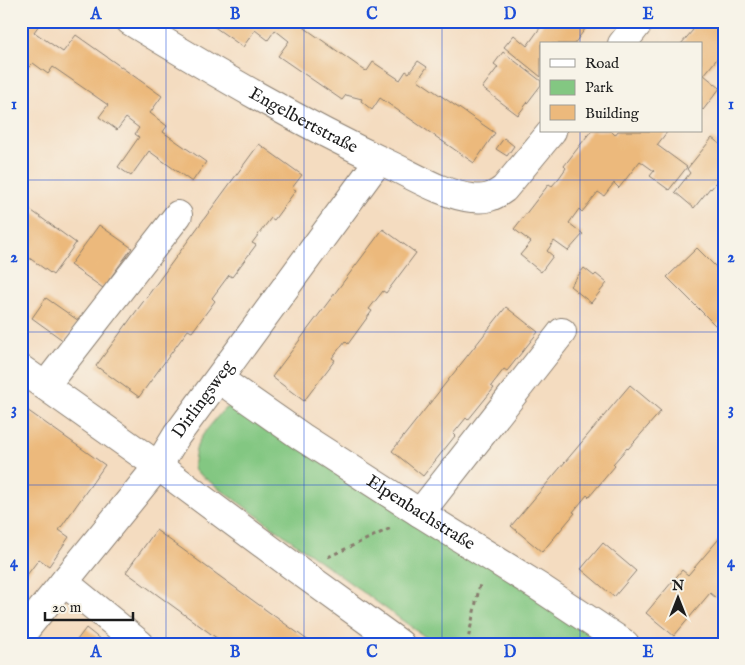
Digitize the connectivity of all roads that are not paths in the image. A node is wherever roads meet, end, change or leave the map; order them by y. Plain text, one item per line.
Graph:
1 (130, 21) edge
2 (640, 21) edge
3 (624, 42) edge
4 (551, 132) edge
5 (379, 160) junction
6 (178, 215) dead end
7 (562, 332) dead end
8 (21, 369) edge
9 (218, 379) junction
10 (45, 386) junction
11 (158, 466) junction
12 (420, 513) junction
13 (64, 582) junction
14 (21, 635) edge
15 (140, 644) edge
16 (400, 644) edge
17 (625, 644) edge

1 - 5 street, Engelbertstraße
2 - 3 street
4 - 5 street, Engelbertstraße
5 - 9 street, Dirlingsweg
6 - 10 street
7 - 12 street
8 - 10 street
9 - 11 street, Dirlingsweg
9 - 12 street, Elpenbachstraße
10 - 11 street
11 - 13 street, Dirlingsweg
11 - 16 street
12 - 17 street, Elpenbachstraße
13 - 14 street, Dirlingsweg
13 - 15 street

